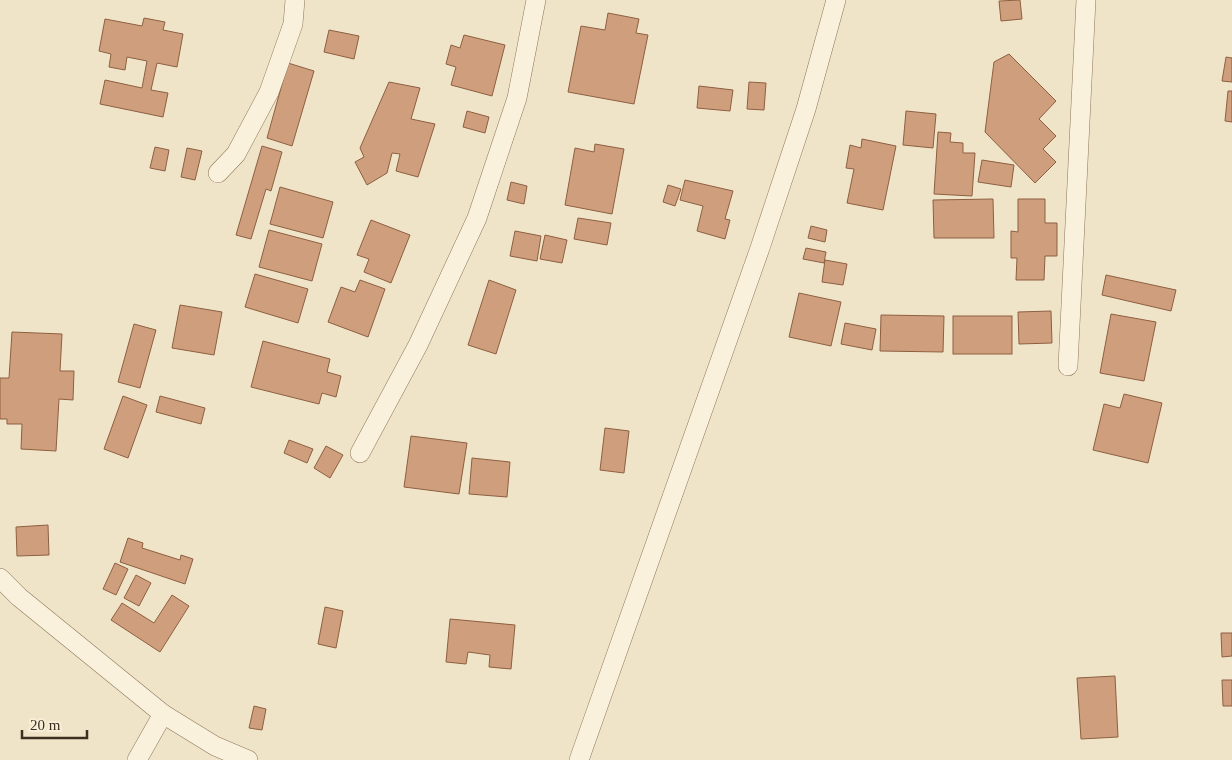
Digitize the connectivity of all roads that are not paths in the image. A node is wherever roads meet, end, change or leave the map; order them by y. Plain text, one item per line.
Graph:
1 (295, 0) edge
2 (536, 0) edge
3 (836, 0) edge
4 (1086, 0) edge
5 (218, 173) dead end
6 (1068, 366) dead end
7 (360, 454) dead end
8 (0, 578) edge
9 (162, 714) junction
10 (137, 760) edge
11 (248, 760) edge
12 (579, 760) edge

1 - 5 street
2 - 7 street
3 - 12 street
4 - 6 street
8 - 9 street
9 - 10 street
9 - 11 street

